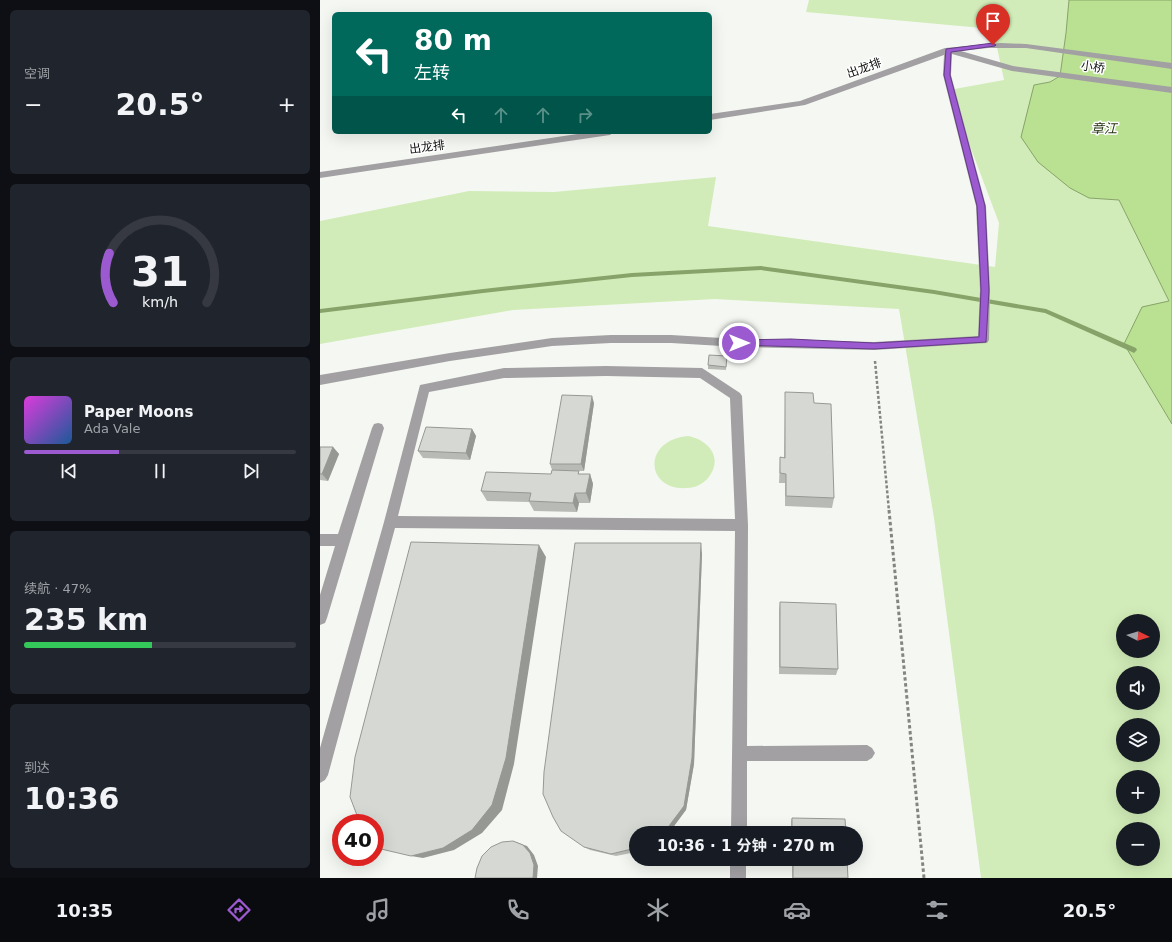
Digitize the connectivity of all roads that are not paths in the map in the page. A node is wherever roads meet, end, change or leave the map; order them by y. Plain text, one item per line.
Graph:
1 (948, 50) junction
2 (1172, 66) edge
3 (1172, 90) edge
4 (712, 117) edge
5 (597, 134) edge
6 (320, 175) edge
7 (320, 380) edge
8 (378, 428) dead end
9 (390, 522) junction
10 (742, 525) junction
11 (320, 540) edge
12 (343, 540) junction
13 (320, 618) edge
14 (867, 753) dead end
15 (739, 754) junction
16 (320, 775) edge
17 (739, 826) edge
18 (738, 866) edge
19 (738, 878) edge

1 - 2 street, 出龙排
1 - 3 street, 小桥
1 - 4 street, 出龙排
1 - 7 street
5 - 6 street, 出龙排
8 - 12 street
9 - 10 street
9 - 10 street
9 - 16 street
10 - 15 street
11 - 12 street
12 - 13 street
14 - 15 street
15 - 17 street
18 - 19 street

